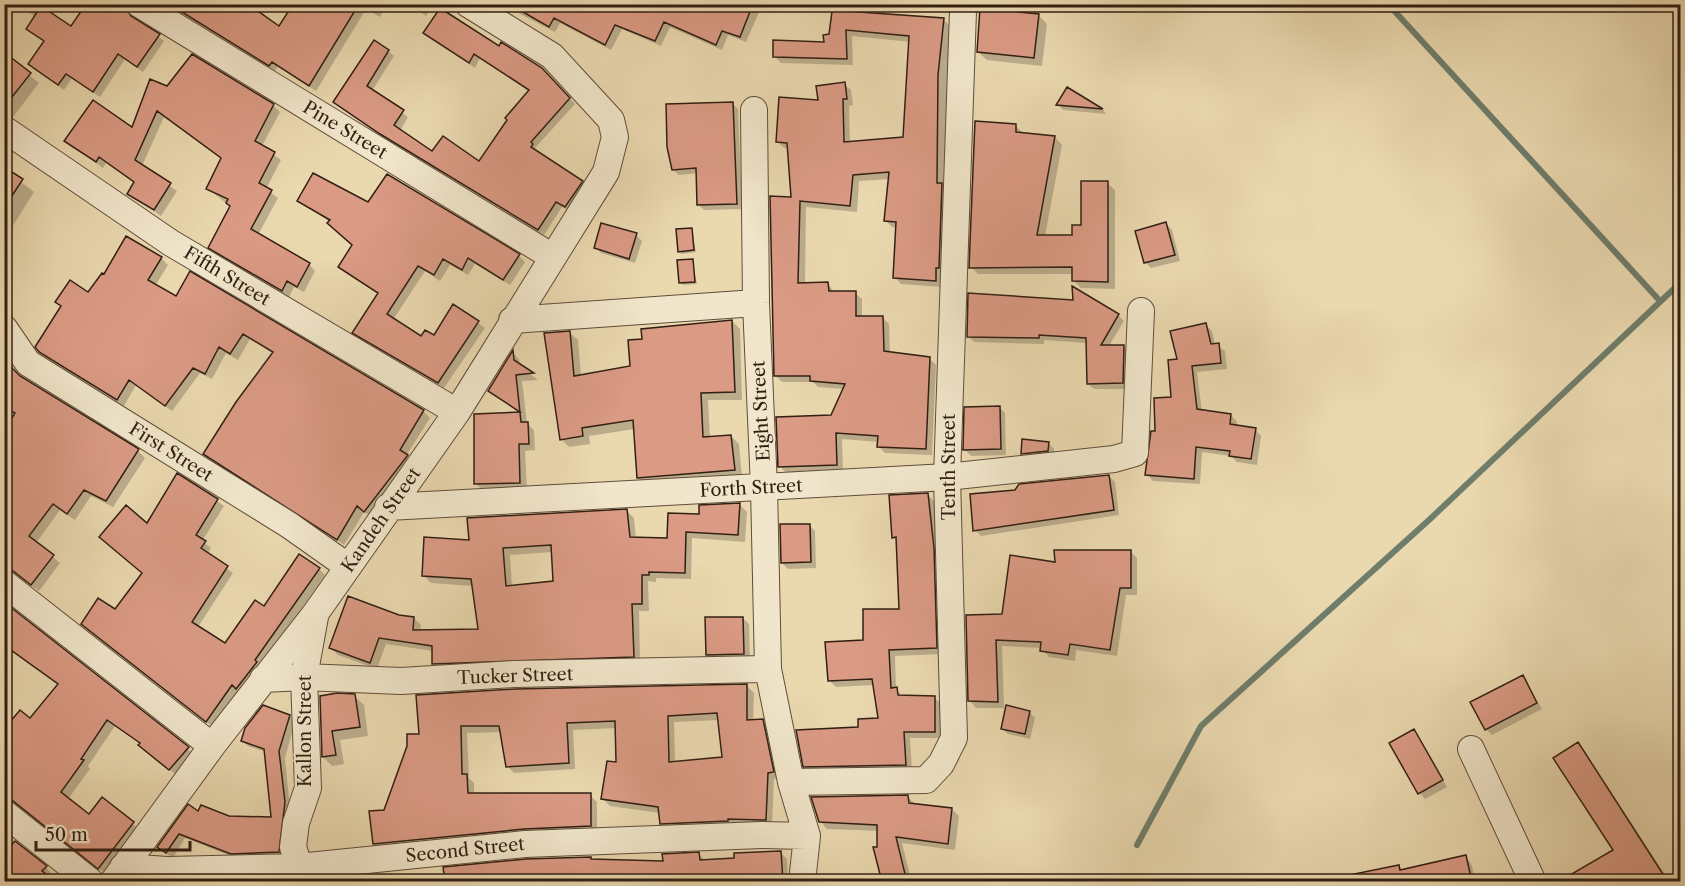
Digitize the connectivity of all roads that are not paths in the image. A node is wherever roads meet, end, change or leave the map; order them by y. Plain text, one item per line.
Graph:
1 (139, 4) edge
2 (468, 4) edge
3 (963, 11) dead end
4 (754, 110) dead end
5 (4, 129) edge
6 (552, 256) junction
7 (756, 303) junction
8 (1141, 311) dead end
9 (512, 320) junction
10 (4, 328) edge
11 (457, 412) junction
12 (946, 477) junction
13 (764, 488) junction
14 (388, 507) junction
15 (347, 566) junction
16 (4, 583) edge
17 (315, 614) junction
18 (768, 669) junction
19 (304, 677) junction
20 (263, 680) junction
21 (212, 746) junction
22 (1471, 750) dead end
23 (791, 782) junction
24 (4, 813) edge
25 (807, 836) junction
26 (118, 874) edge
27 (301, 874) edge
28 (91, 882) edge
29 (802, 882) edge
30 (1533, 882) edge

1 - 6 street, Pine Street
2 - 6 street, Kandeh Street
3 - 12 street, Tenth Street
4 - 7 street, Eight Street
5 - 11 street, Fifth Street
6 - 9 street, Kandeh Street
7 - 9 street
7 - 13 street, Eight Street
8 - 12 street, Forth Street
9 - 11 street, Kandeh Street
10 - 15 street, First Street
11 - 14 street, Kandeh Street
12 - 13 street, Forth Street
12 - 23 street, Tenth Street
13 - 14 street, Forth Street
13 - 18 street, Eight Street
14 - 15 street, Kandeh Street
15 - 17 street, Kandeh Street
16 - 21 street
17 - 19 street, Kallon Street
17 - 20 street, Kandeh Street
18 - 19 street, Tucker Street
18 - 23 street, Eight Street
19 - 20 street, Tucker Street
19 - 27 street, Kallon Street
20 - 21 street, Kandeh Street
21 - 26 street, Kandeh Street
22 - 30 street
23 - 25 street, Eight Street
24 - 28 street
25 - 27 street, Second Street
25 - 29 street
26 - 27 street, Second Street

